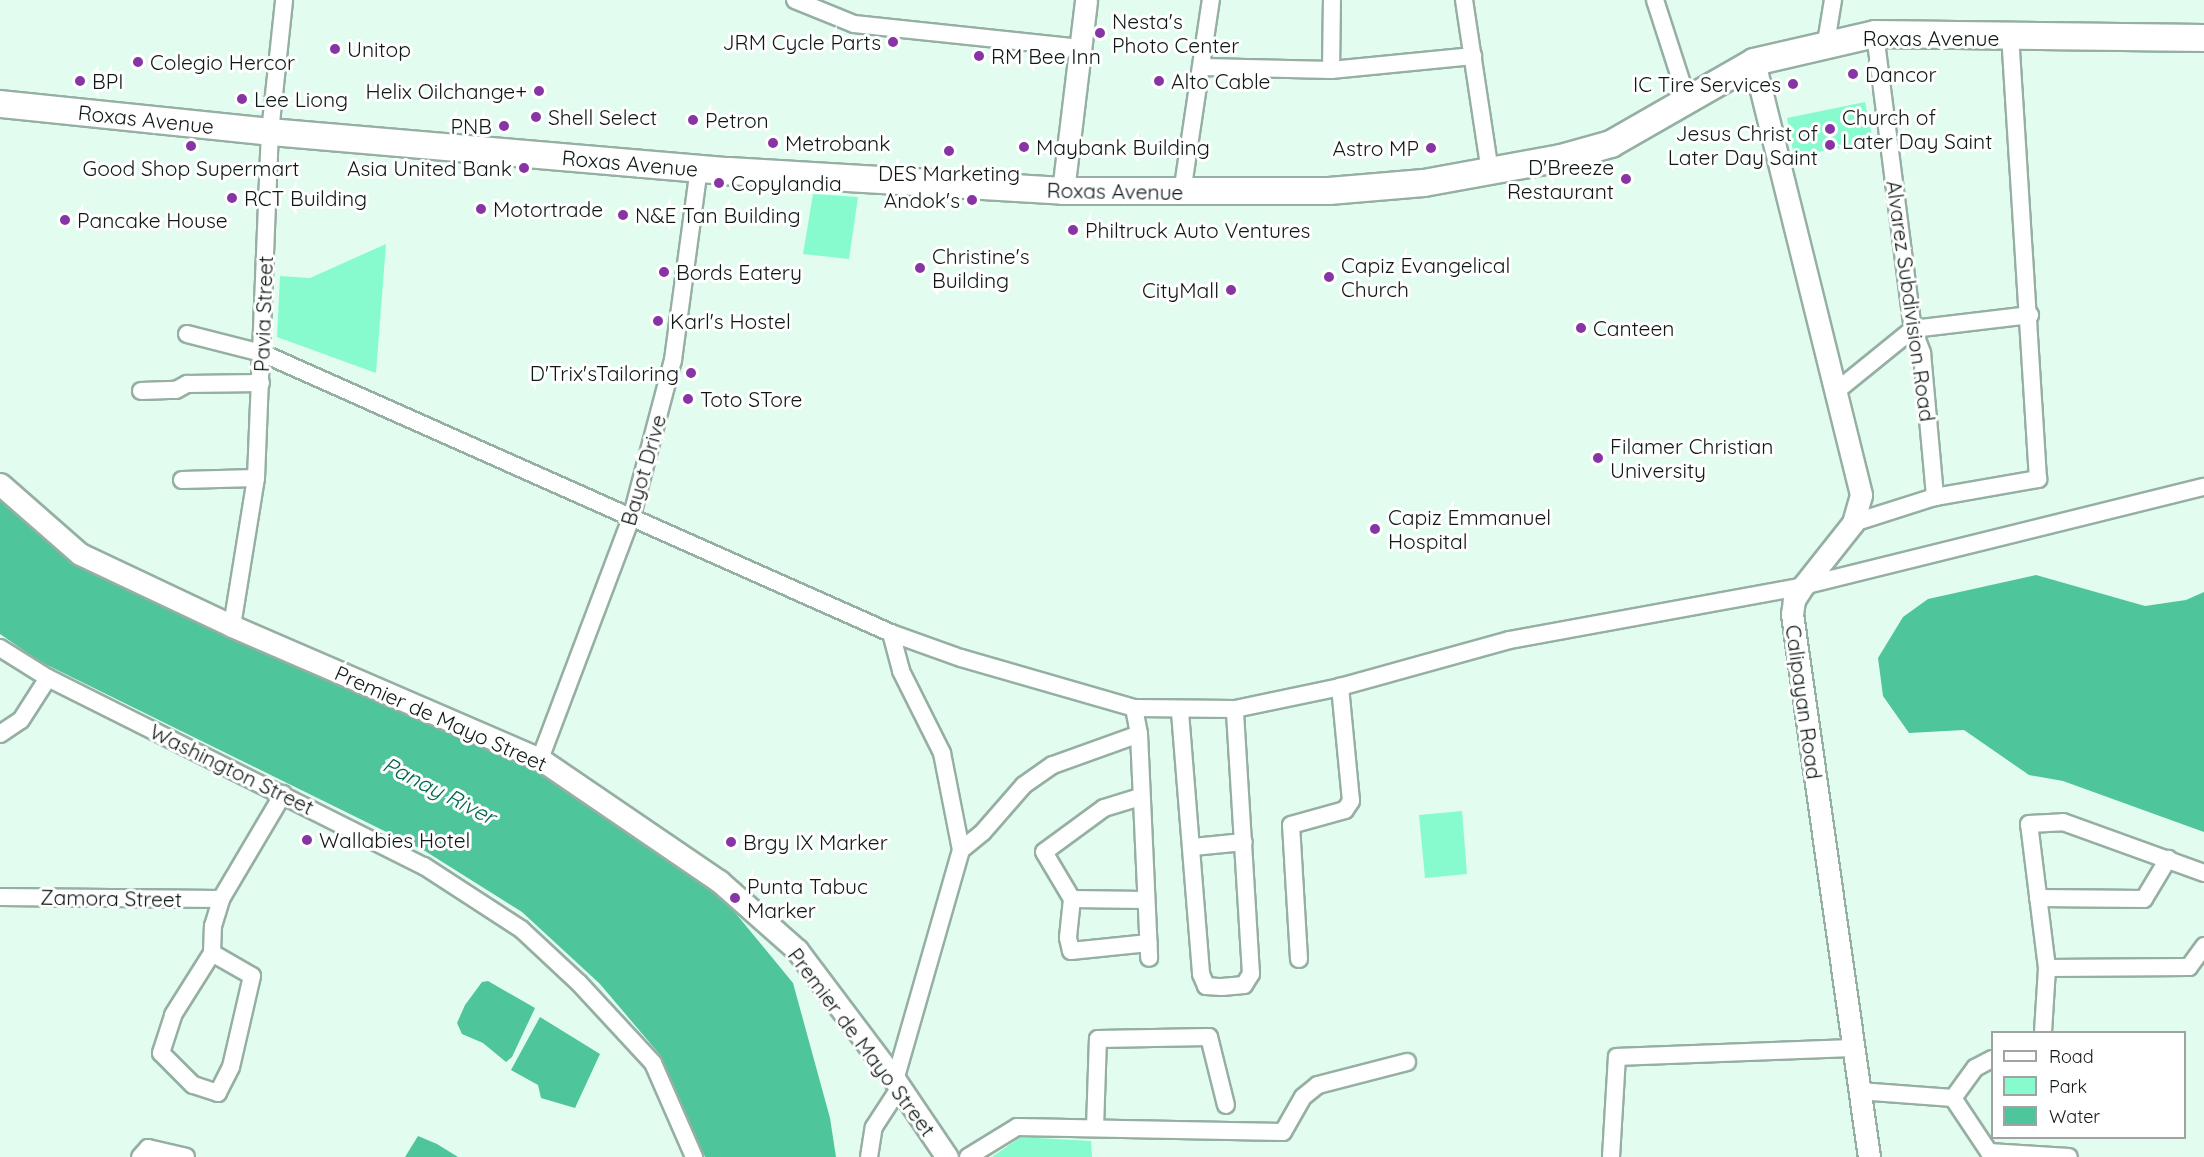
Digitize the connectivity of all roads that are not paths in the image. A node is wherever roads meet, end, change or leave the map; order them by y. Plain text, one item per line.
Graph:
1 (284, 0) edge
2 (795, 0) edge
3 (1086, 0) edge
4 (1211, 0) edge
5 (1332, 0) edge
6 (1464, 0) edge
7 (1655, 0) edge
8 (1833, 0) edge
9 (1875, 34) junction
10 (2010, 38) junction
11 (2204, 38) edge
12 (1826, 43) junction
13 (1081, 48) junction
14 (1473, 56) junction
15 (1754, 62) junction
16 (1204, 67) junction
17 (1331, 70) junction
18 (1688, 102) junction
19 (0, 104) edge
20 (270, 132) junction
21 (699, 168) junction
22 (1490, 171) junction
23 (1063, 191) junction
24 (1182, 193) junction
25 (2030, 315) junction
26 (1913, 329) junction
27 (187, 334) dead end
28 (262, 353) junction
29 (261, 383) junction
30 (141, 391) dead end
31 (1834, 393) junction
32 (256, 478) junction
33 (182, 480) dead end
34 (0, 484) edge
35 (2204, 487) edge
36 (1935, 496) junction
37 (632, 515) junction
38 (1853, 523) junction
39 (1803, 586) junction
40 (232, 626) junction
41 (891, 633) junction
42 (0, 648) edge
43 (48, 678) junction
44 (1340, 687) junction
45 (1134, 708) junction
46 (1235, 710) junction
47 (1180, 712) junction
48 (0, 734) edge
49 (1139, 734) junction
50 (540, 759) junction
51 (283, 794) junction
52 (1140, 797) junction
53 (1244, 842) junction
54 (1193, 847) junction
55 (961, 850) junction
56 (2168, 859) junction
57 (2204, 873) edge
58 (0, 897) edge
59 (2038, 898) junction
60 (221, 899) junction
61 (1072, 899) junction
62 (1145, 900) junction
63 (2204, 946) edge
64 (212, 953) junction
65 (1299, 959) dead end
66 (2048, 968) junction
67 (2043, 1031) edge
68 (1851, 1048) junction
69 (1991, 1060) edge
70 (1407, 1062) dead end
71 (898, 1084) junction
72 (1859, 1091) junction
73 (1953, 1098) junction
74 (1226, 1105) dead end
75 (1095, 1128) junction
76 (140, 1157) edge
77 (186, 1157) edge
78 (694, 1157) edge
79 (869, 1157) edge
80 (947, 1157) edge
81 (968, 1157) edge
82 (1611, 1157) edge
83 (1869, 1157) edge
84 (2069, 1157) edge

1 - 20 street, Pavia Street
2 - 13 street
3 - 13 main road
4 - 16 street
5 - 17 street
6 - 14 street
7 - 18 street
8 - 12 street
9 - 10 highway, Roxas Avenue
9 - 12 highway, Roxas Avenue
9 - 26 street, Alvarez Subdivision Road
10 - 11 highway, Roxas Avenue
10 - 25 street
12 - 15 highway, Roxas Avenue
13 - 23 main road
14 - 17 street
14 - 22 street
15 - 18 highway, Roxas Avenue
15 - 31 main road, Calipayan Road
16 - 17 street
16 - 24 street
18 - 22 highway, Roxas Avenue
19 - 20 highway, Roxas Avenue
20 - 21 highway, Roxas Avenue
20 - 28 street, Pavia Street
21 - 23 highway, Roxas Avenue
21 - 37 street, Bayot Drive
22 - 24 highway, Roxas Avenue
23 - 24 highway, Roxas Avenue
25 - 26 street
25 - 36 street
26 - 31 street
26 - 36 street, Alvarez Subdivision Road
27 - 28 street
28 - 29 street, Pavia Street
28 - 37 street
29 - 30 street
29 - 32 street, Pavia Street
31 - 38 main road, Calipayan Road
32 - 33 street
32 - 40 street, Pavia Street
34 - 40 main road, Premier de Mayo Street
35 - 39 street
36 - 38 street
37 - 41 street
37 - 50 street, Bayot Drive
38 - 39 main road, Calipayan Road
39 - 44 street
39 - 68 main road, Calipayan Road
40 - 50 main road, Premier de Mayo Street
41 - 45 street
41 - 55 street
42 - 43 street, Washington Street
43 - 48 street
43 - 51 street, Washington Street
44 - 46 street
44 - 65 street
45 - 47 street
45 - 49 street
46 - 47 street
46 - 53 street
47 - 54 street
49 - 52 street
49 - 55 street
50 - 71 main road, Premier de Mayo Street
51 - 60 street
51 - 78 street, Washington Street
52 - 61 street
52 - 62 street
53 - 54 street
53 - 54 street
55 - 71 street
56 - 57 street
56 - 59 street
56 - 59 street
58 - 60 street, Zamora Street
59 - 66 street
60 - 64 street
61 - 62 street
61 - 62 street
63 - 66 street
64 - 64 street
66 - 67 street
68 - 72 main road, Calipayan Road
68 - 82 street
69 - 73 street
70 - 75 street
71 - 79 street
71 - 80 main road, Premier de Mayo Street
72 - 73 street
72 - 83 main road, Calipayan Road
73 - 84 street
74 - 75 street
75 - 81 street
76 - 77 street

